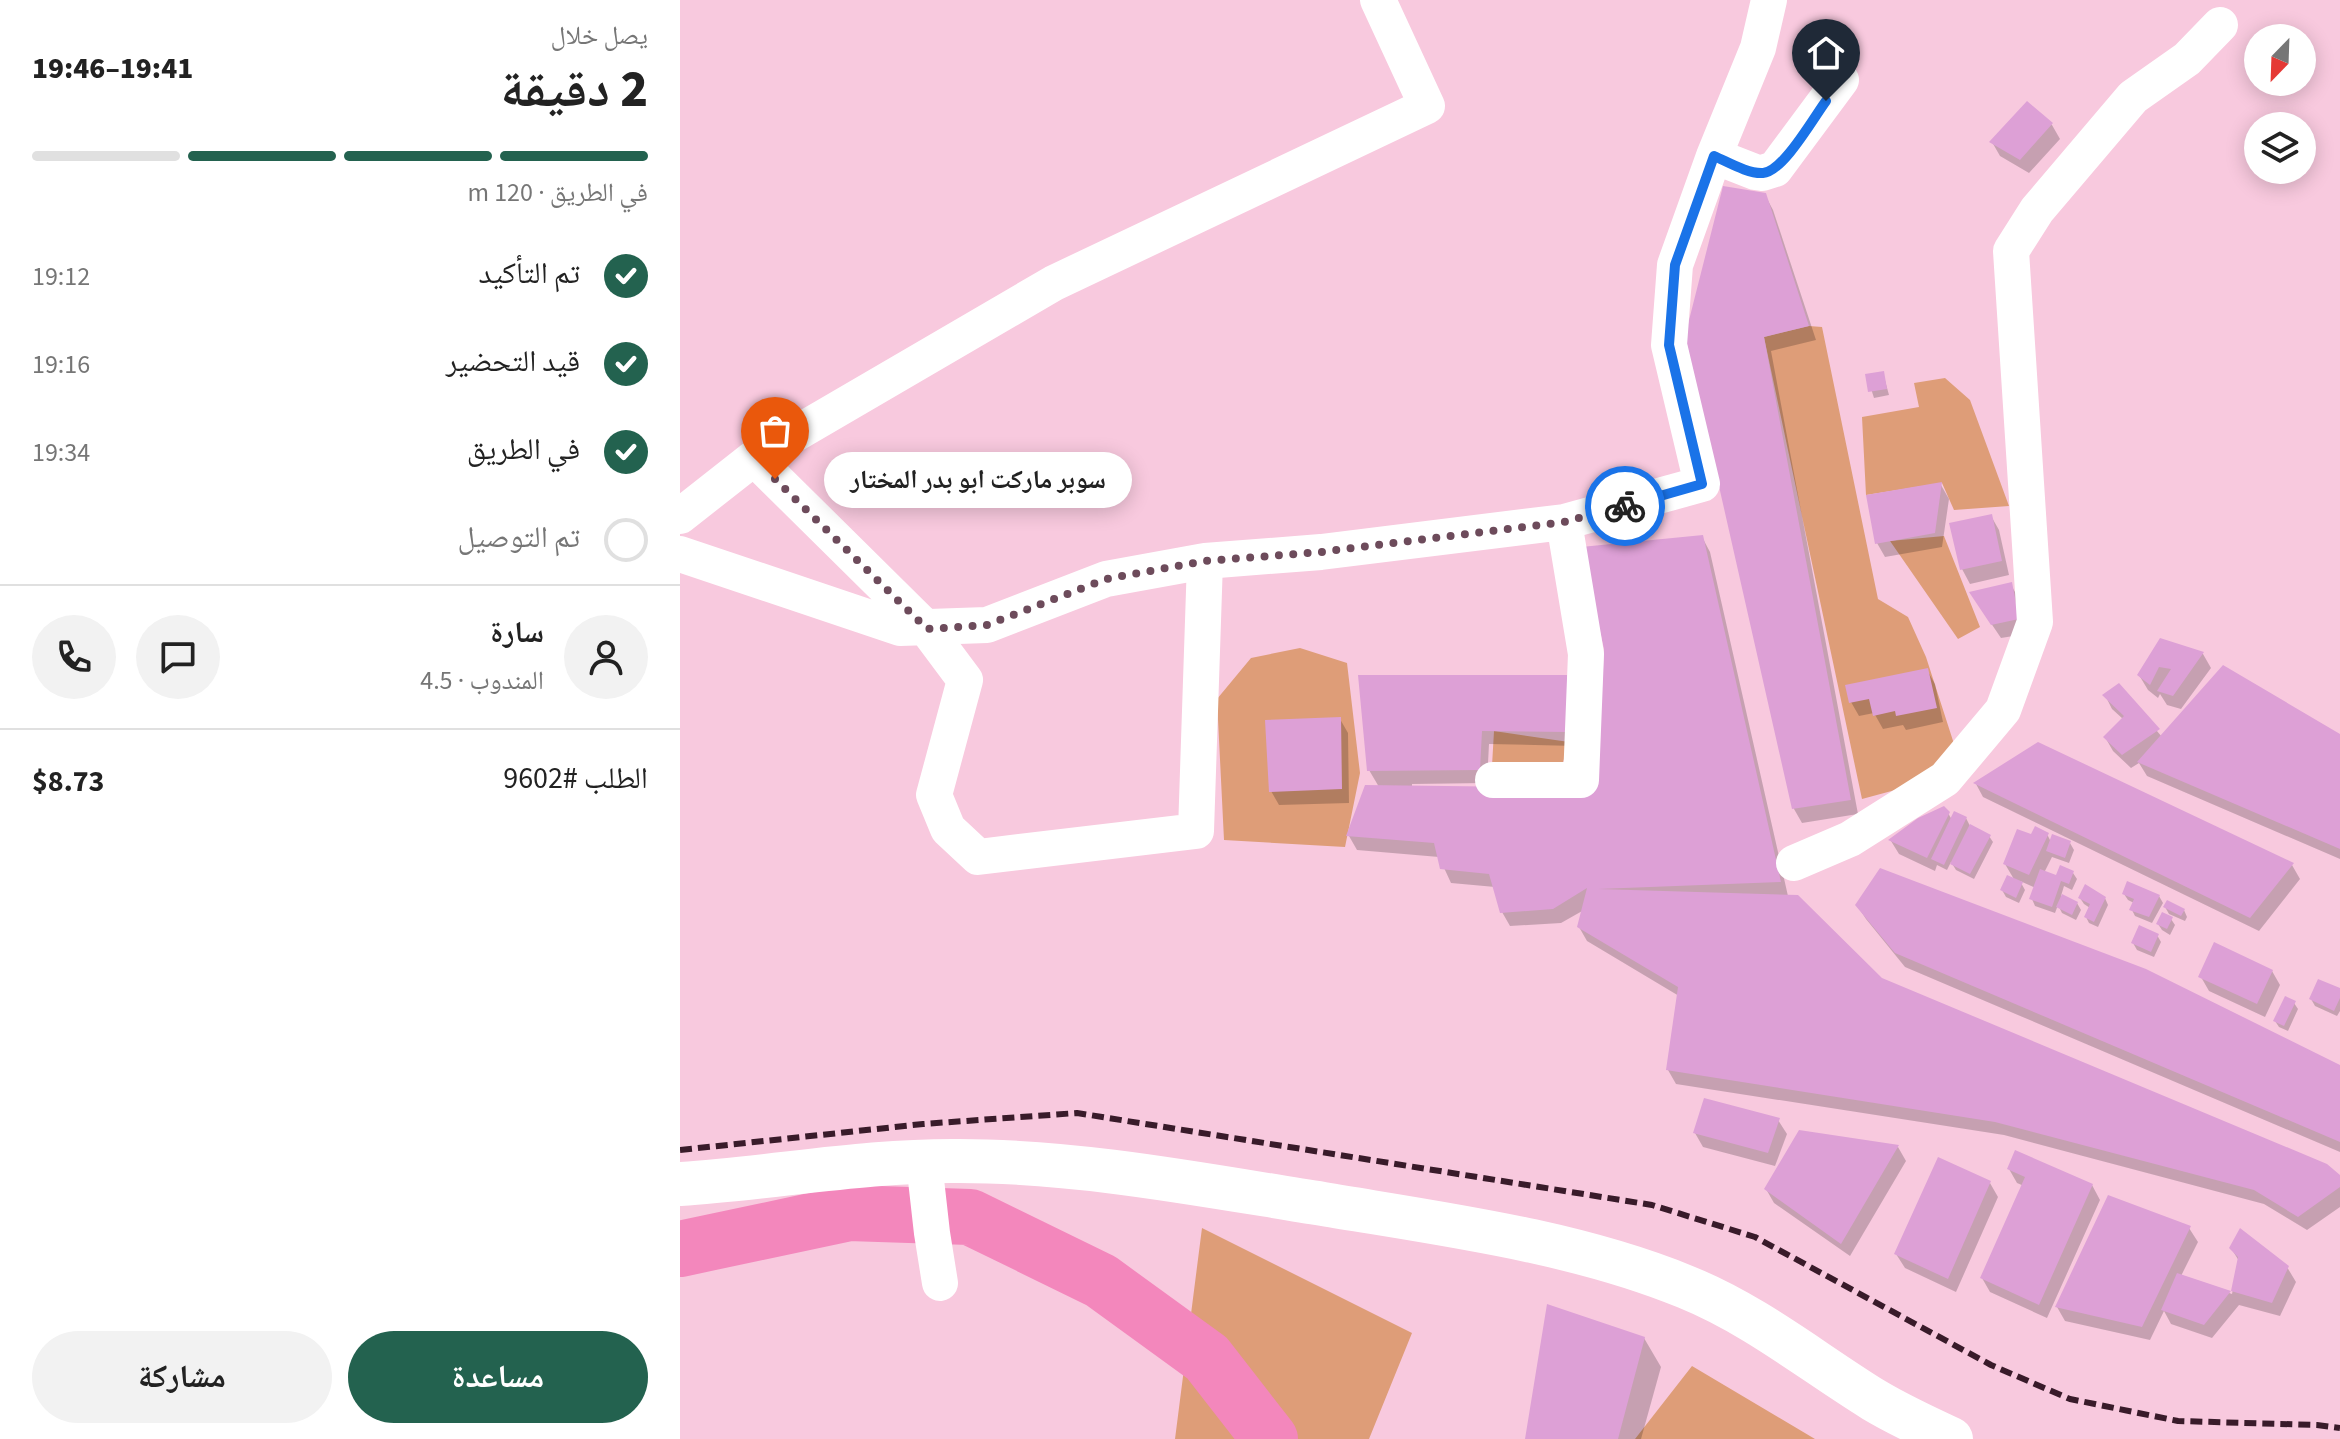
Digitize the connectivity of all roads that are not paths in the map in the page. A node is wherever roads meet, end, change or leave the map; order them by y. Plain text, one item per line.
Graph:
1 (1378, 0) edge
2 (1769, 0) edge
3 (2220, 25) dead end
4 (1841, 80) dead end
5 (1714, 156) junction
6 (754, 458) junction
7 (680, 516) edge
8 (1564, 522) junction
9 (680, 554) edge
10 (1205, 561) junction
11 (927, 629) junction
12 (1493, 780) dead end
13 (1794, 863) dead end
14 (926, 1173) junction
15 (680, 1184) edge
16 (940, 1283) dead end
17 (1951, 1439) edge

1 - 6 street
2 - 5 street
3 - 13 street
4 - 5 street
5 - 8 street
6 - 7 street
6 - 11 street
8 - 10 street
8 - 12 street
9 - 11 street
10 - 11 street
10 - 11 street
14 - 15 main road
14 - 16 street
14 - 17 main road

